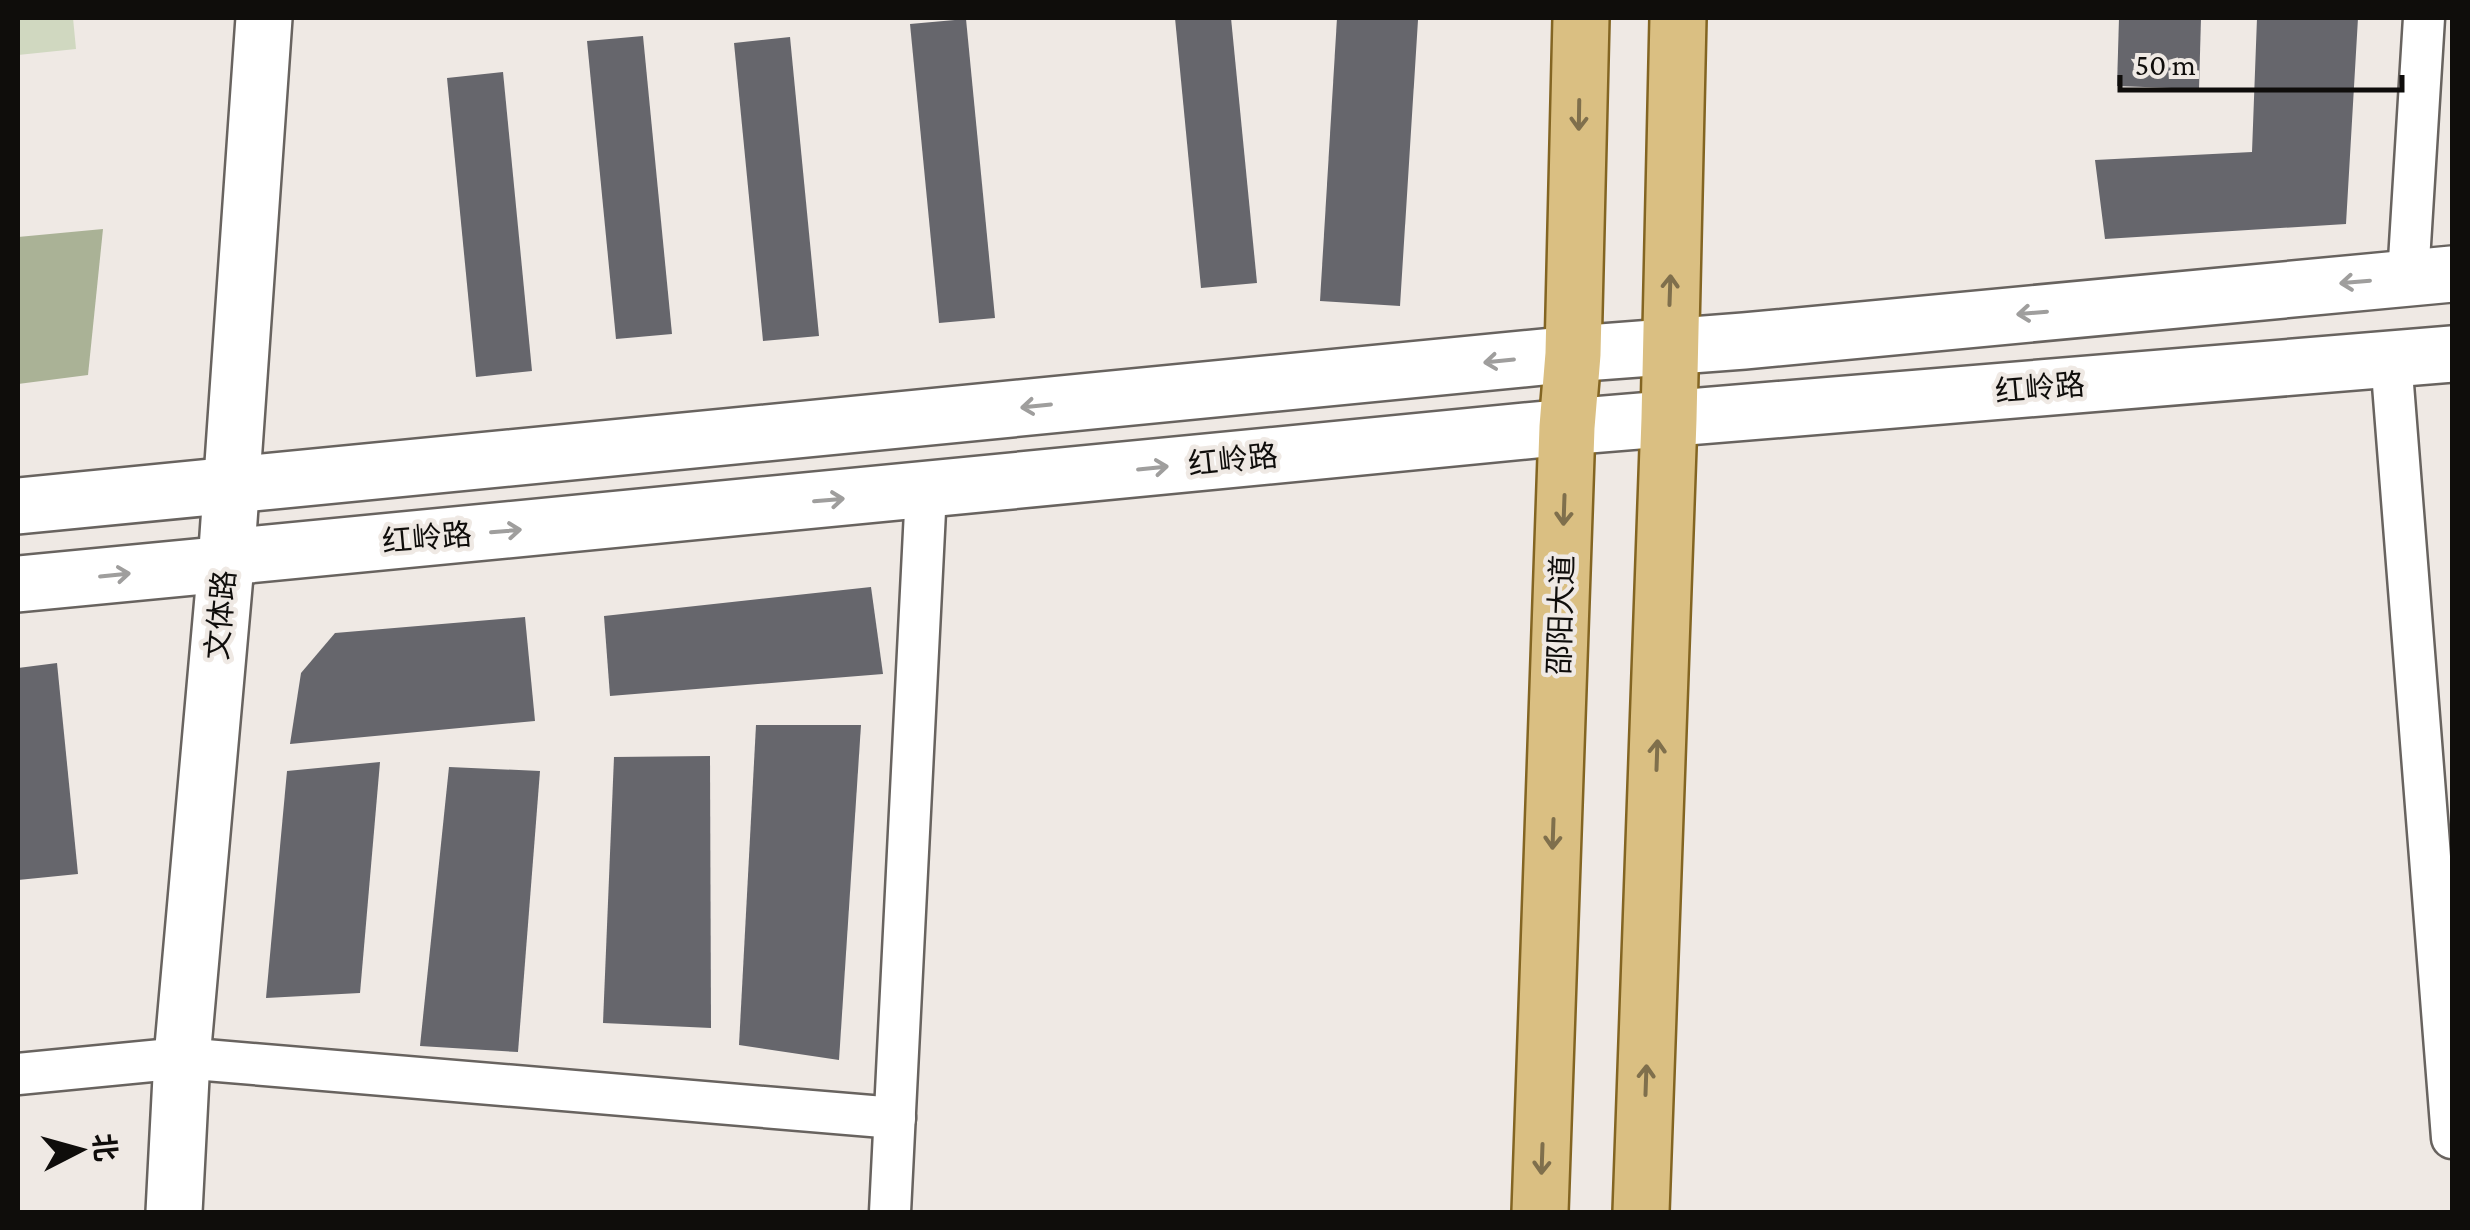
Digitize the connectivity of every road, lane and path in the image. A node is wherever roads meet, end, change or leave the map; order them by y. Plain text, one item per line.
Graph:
1 (264, 18) edge
2 (1581, 18) edge
3 (1678, 18) edge
4 (2424, 18) edge
5 (2430, 276) edge
6 (1669, 347) junction
7 (1574, 354) junction
8 (2452, 354) edge
9 (2392, 359) junction
10 (1669, 419) junction
11 (1567, 427) junction
12 (231, 485) junction
13 (926, 491) junction
14 (18, 506) edge
15 (226, 564) junction
16 (18, 584) edge
17 (182, 1058) junction
18 (18, 1074) edge
19 (895, 1118) junction
20 (2452, 1138) edge
21 (174, 1212) edge
22 (890, 1212) edge
23 (1540, 1212) edge
24 (1641, 1212) edge

1 - 12 main road, 文体路
2 -> 7 main road, 邵阳大道
6 -> 3 main road
4 - 5 street
5 -> 6 main road
6 - 7 main road
6 - 10 main road
7 - 11 main road, 邵阳大道
7 -> 12 main road
8 - 9 main road, 红岭路
9 - 10 main road, 红岭路
9 - 20 street
10 - 11 main road, 红岭路
24 -> 10 main road
13 -> 11 main road, 红岭路
11 -> 23 main road, 邵阳大道
12 - 14 main road
12 - 15 main road, 文体路
15 -> 13 main road, 红岭路
13 - 19 street
16 -> 15 main road, 红岭路
15 - 17 main road, 文体路
17 - 18 street
17 - 19 street
17 - 21 main road, 文体路
19 - 22 street

